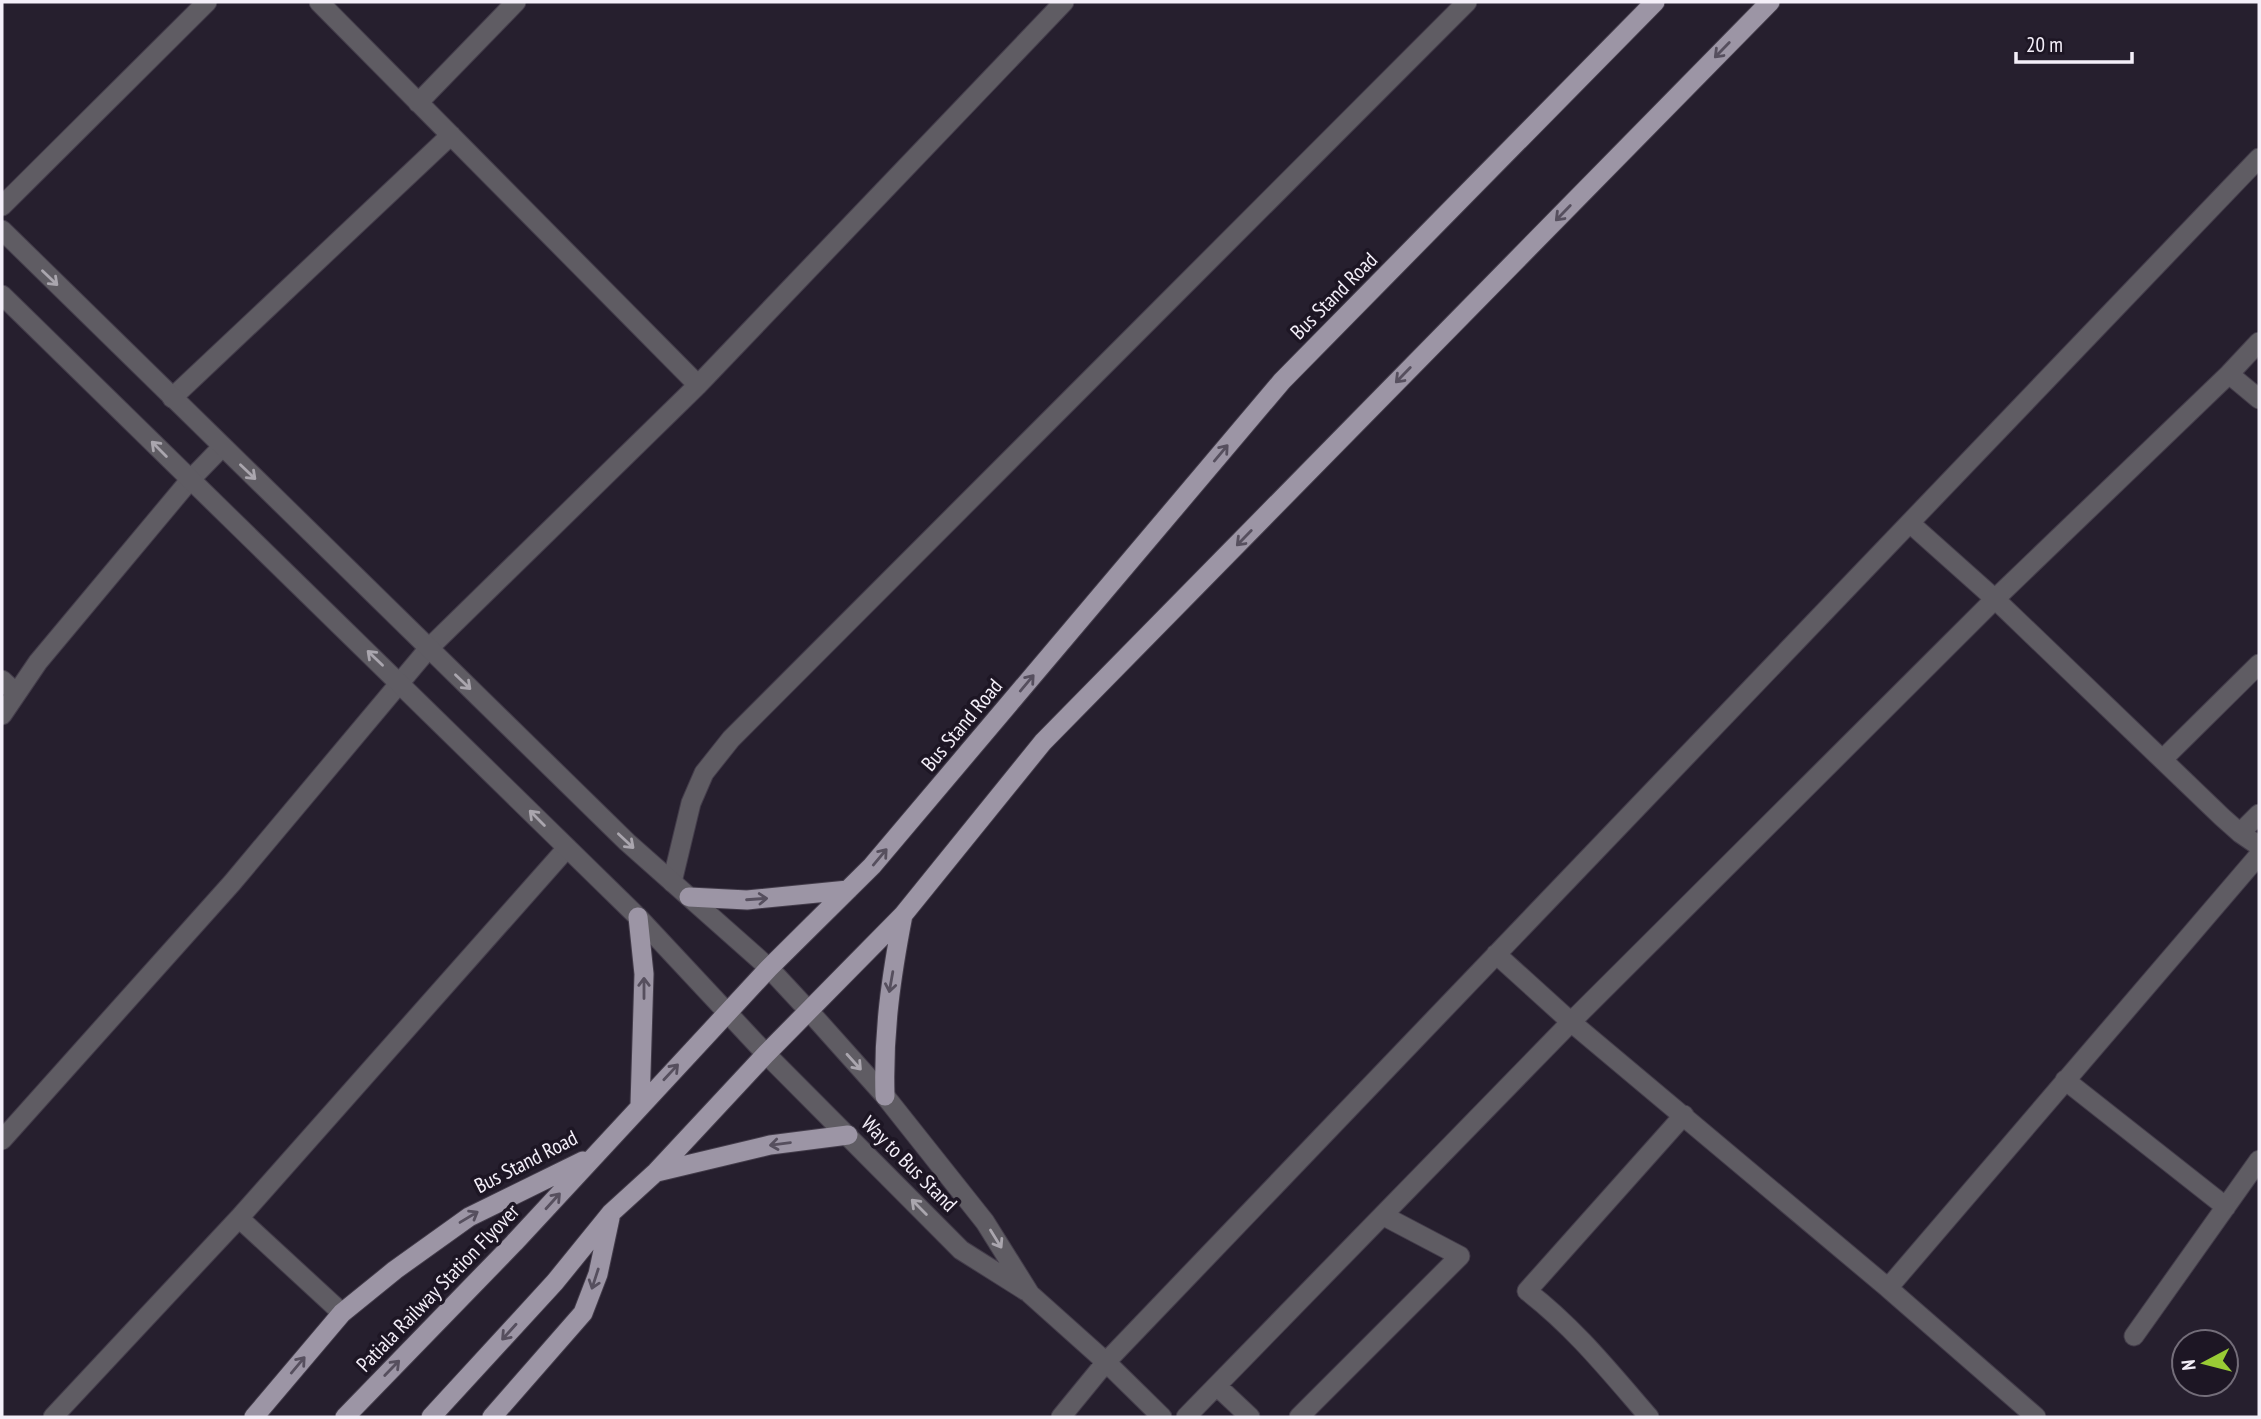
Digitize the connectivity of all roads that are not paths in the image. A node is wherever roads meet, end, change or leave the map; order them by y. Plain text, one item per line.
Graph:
1 (207, 2) edge
2 (319, 2) edge
3 (516, 2) edge
4 (1063, 2) edge
5 (1467, 2) edge
6 (1655, 2) edge
7 (1770, 2) edge
8 (418, 103) junction
9 (450, 135) junction
10 (2259, 158) edge
11 (2, 206) edge
12 (2, 230) edge
13 (2, 295) edge
14 (2259, 342) edge
15 (2229, 374) junction
16 (698, 385) junction
17 (172, 398) junction
18 (2259, 399) edge
19 (222, 447) junction
20 (190, 480) junction
21 (1911, 524) junction
22 (1995, 599) junction
23 (429, 648) junction
24 (2259, 664) edge
25 (401, 683) junction
26 (9, 686) edge
27 (2, 715) edge
28 (2162, 759) junction
29 (2259, 814) edge
30 (2240, 833) junction
31 (2259, 846) edge
32 (567, 848) junction
33 (2259, 855) edge
34 (672, 882) junction
35 (848, 890) junction
36 (689, 897) junction
37 (903, 915) junction
38 (638, 917) junction
39 (1496, 954) junction
40 (769, 968) junction
41 (809, 1011) junction
42 (726, 1014) junction
43 (1572, 1022) junction
44 (766, 1054) junction
45 (2065, 1080) junction
46 (885, 1096) junction
47 (640, 1105) junction
48 (1684, 1115) junction
49 (848, 1135) junction
50 (2, 1140) edge
51 (590, 1158) junction
52 (2259, 1160) edge
53 (656, 1172) junction
54 (2226, 1207) junction
55 (611, 1213) junction
56 (1384, 1216) junction
57 (239, 1219) junction
58 (1888, 1288) junction
59 (1030, 1294) junction
60 (342, 1313) junction
61 (2134, 1336) dead end
62 (1106, 1362) junction
63 (1217, 1386) junction
64 (53, 1417) edge
65 (254, 1417) edge
66 (345, 1417) edge
67 (431, 1417) edge
68 (492, 1417) edge
69 (1061, 1417) edge
70 (1162, 1417) edge
71 (1185, 1417) edge
72 (1250, 1417) edge
73 (1298, 1417) edge
74 (1649, 1417) edge
75 (2034, 1417) edge

1 - 11 street
2 - 8 street
3 - 8 street
4 - 16 street
5 - 34 street
35 -> 6 main road, Bus Stand Road
7 -> 37 main road
8 - 9 street
9 - 16 street
9 - 17 street
10 - 21 street
12 -> 17 street
20 -> 13 street, Way to Bus Stand
14 - 15 street
15 - 18 street
15 - 22 street
16 - 23 street
17 - 19 street
19 - 20 street
19 -> 23 street
25 -> 20 street, Way to Bus Stand
20 - 26 street
21 - 22 street
21 - 39 street
22 - 28 street
22 - 43 street
23 - 25 street
23 -> 34 street
24 - 28 street
32 -> 25 street, Way to Bus Stand
25 - 50 street
26 - 27 street
28 - 30 street
29 - 30 street
30 - 31 street
32 - 38 street, Way to Bus Stand
32 - 57 street
33 - 45 street
34 - 36 street
36 -> 35 main road
35 - 40 main road, Bus Stand Road
36 - 40 street
37 - 41 main road
37 -> 46 main road
38 - 42 street, Way to Bus Stand
47 -> 38 main road
39 - 43 street
39 - 62 street
40 - 41 street
40 - 42 main road, Bus Stand Road
41 - 44 main road
41 -> 46 street
42 - 44 street, Way to Bus Stand
47 -> 42 main road, Bus Stand Road
43 - 48 street
43 - 56 street
44 - 49 street, Way to Bus Stand
44 - 53 main road
45 - 54 street
45 - 58 street
46 -> 59 street
47 - 51 main road, Bus Stand Road
48 - 58 street
48 - 74 street
49 -> 53 main road
59 -> 49 street, Way to Bus Stand
60 -> 51 main road, Bus Stand Road
66 -> 51 main road, Patiala Railway Station Flyover
52 - 54 street
53 - 55 main road
54 - 61 street
55 -> 67 main road
55 -> 68 main road
56 - 63 street
56 - 73 street
57 - 60 street
57 - 64 street
58 - 75 street
59 - 62 street
65 -> 60 main road, Bus Stand Road
62 - 69 street
62 - 70 street
63 - 71 street
63 - 72 street

